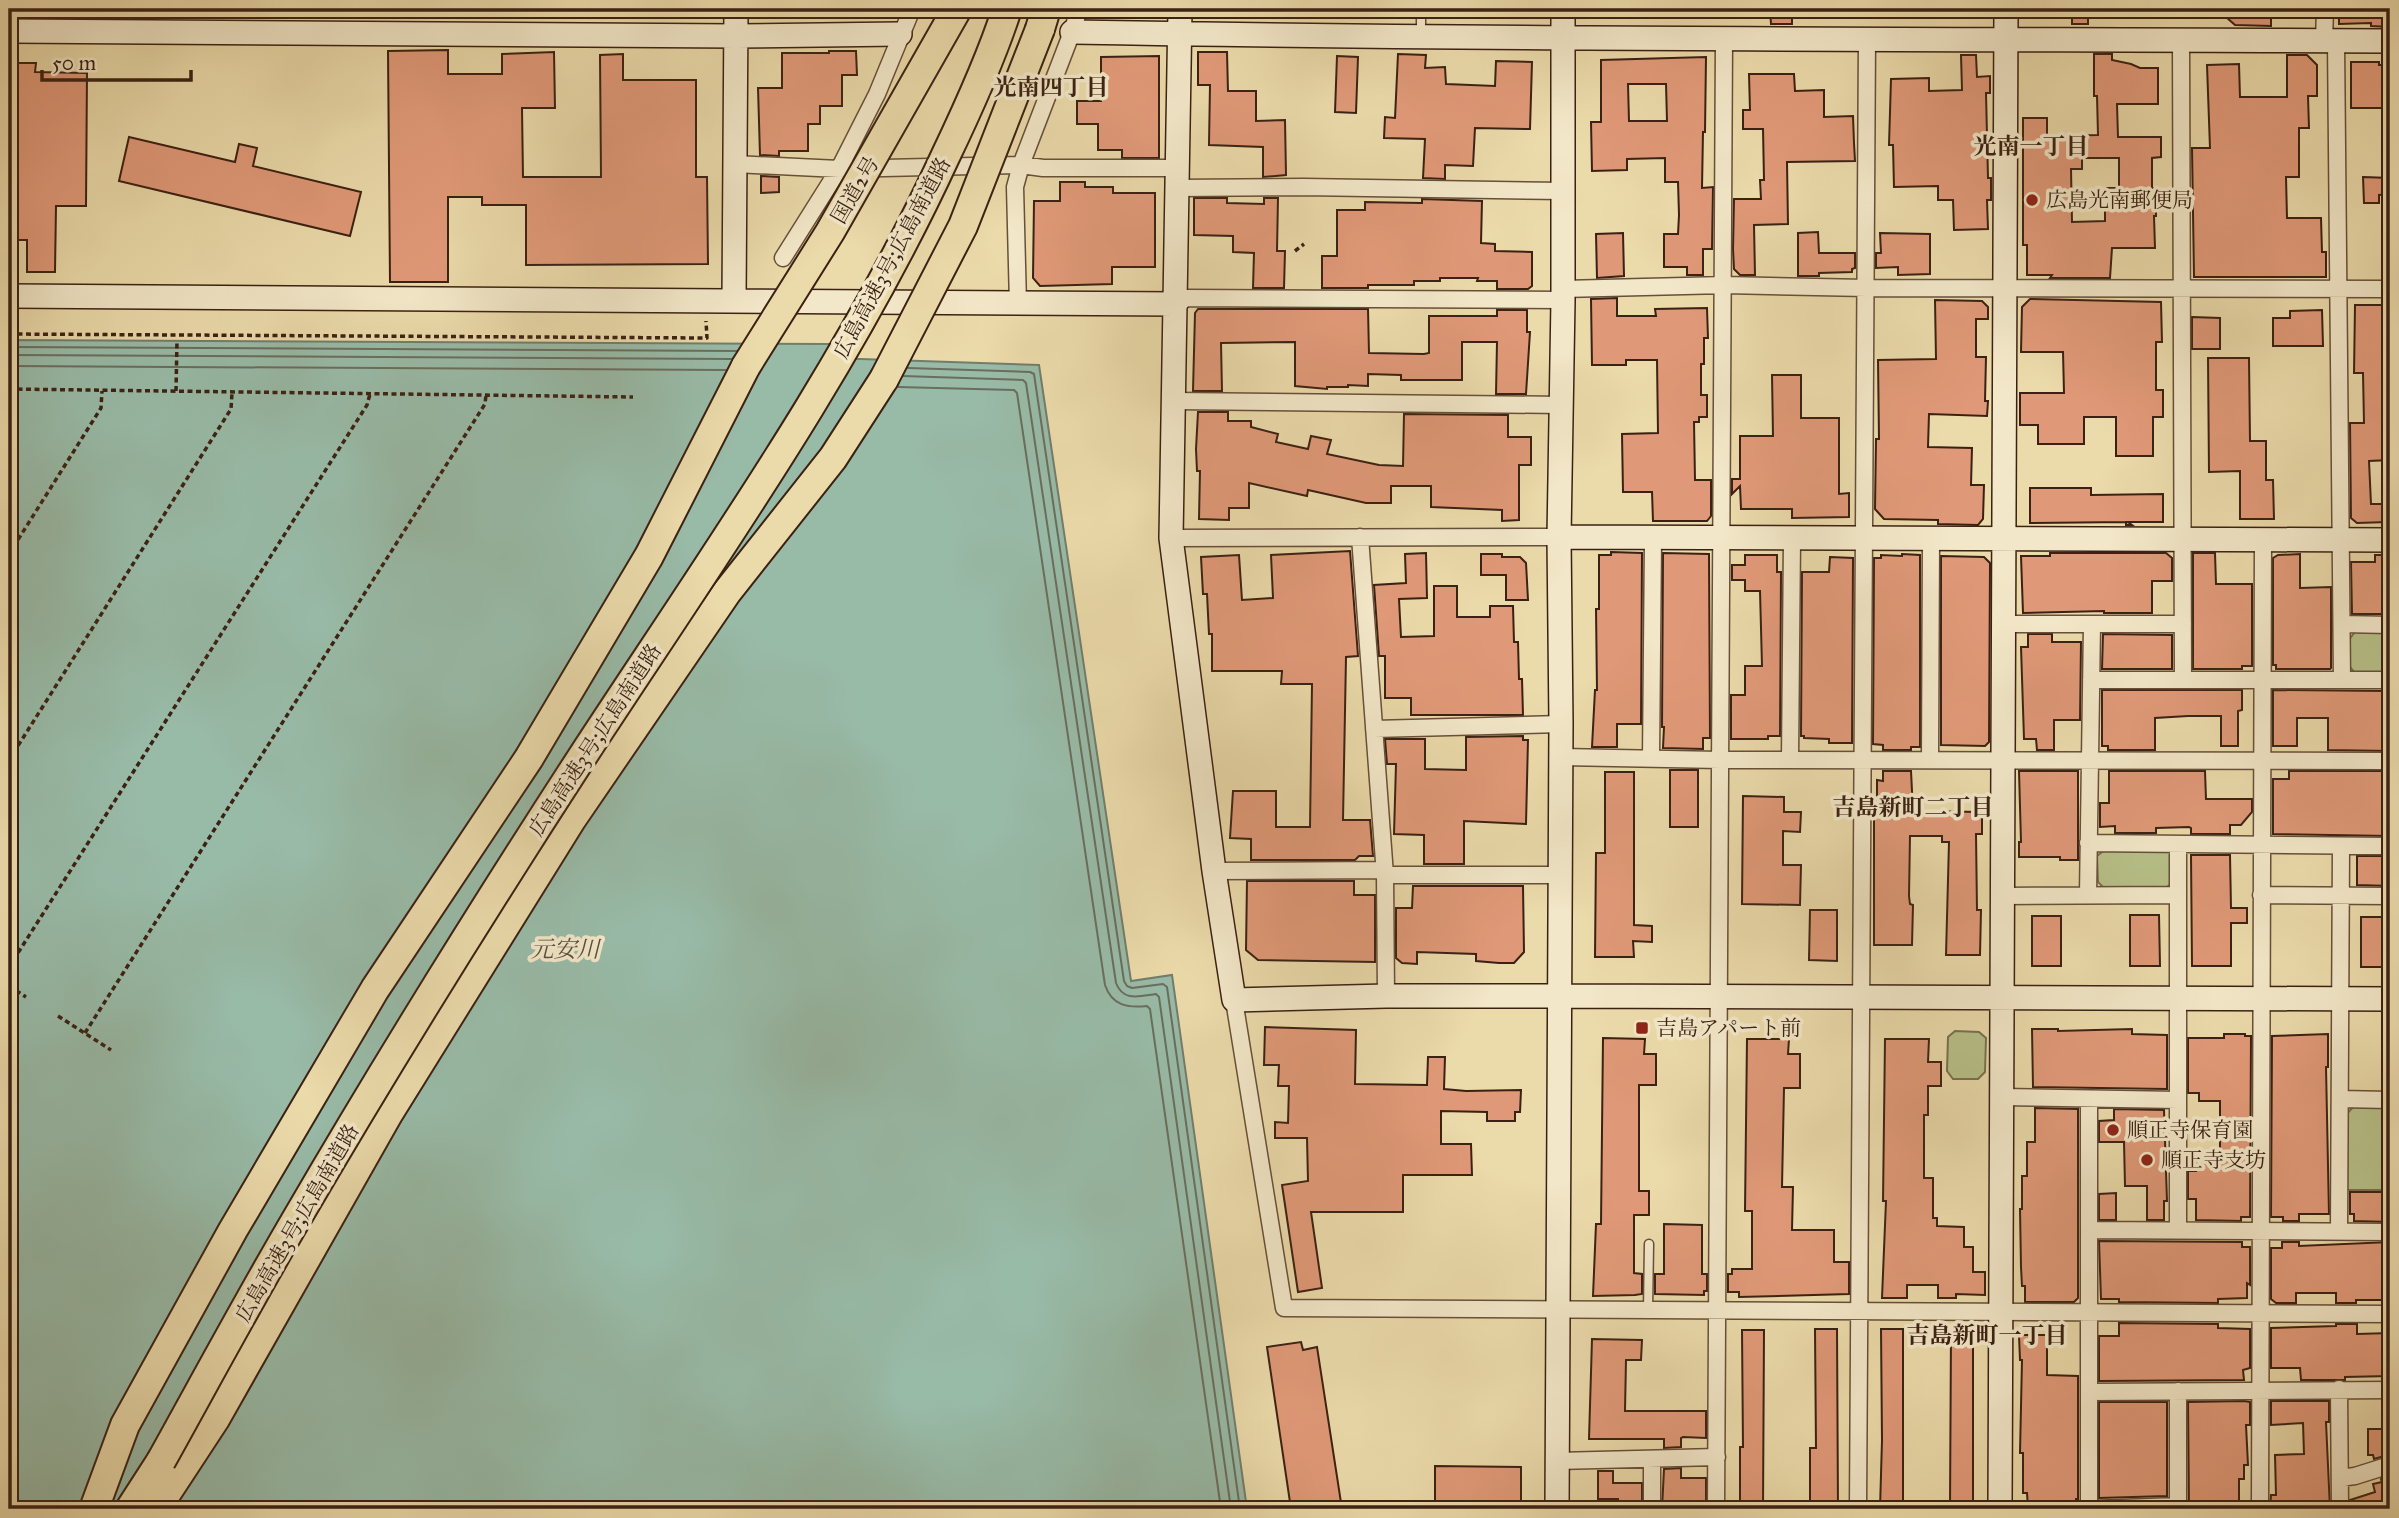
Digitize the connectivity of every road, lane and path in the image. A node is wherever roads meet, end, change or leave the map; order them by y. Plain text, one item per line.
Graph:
1 (736, 9) edge
2 (912, 9) edge
3 (957, 9) edge
4 (1007, 9) edge
5 (1079, 9) edge
6 (1180, 9) edge
7 (1421, 9) edge
8 (1563, 9) edge
9 (2006, 9) edge
10 (2325, 9) edge
11 (1043, 19) edge
12 (9, 31) edge
13 (1072, 32) junction
14 (900, 34) junction
15 (1180, 35) junction
16 (736, 36) junction
17 (1421, 36) junction
18 (1724, 38) junction
19 (1867, 38) junction
20 (1563, 39) junction
21 (2006, 39) junction
22 (2180, 40) junction
23 (2330, 41) junction
24 (2390, 41) edge
25 (735, 164) junction
26 (1021, 165) junction
27 (839, 169) junction
28 (1178, 178) junction
29 (1564, 191) junction
30 (1304, 244) dead end
31 (1295, 251) dead end
32 (783, 258) dead end
33 (1725, 285) junction
34 (1866, 288) junction
35 (2005, 288) junction
36 (2181, 289) junction
37 (2338, 289) junction
38 (2390, 289) edge
39 (1563, 294) junction
40 (9, 296) edge
41 (734, 300) junction
42 (1017, 304) junction
43 (1176, 304) junction
44 (706, 312) dead end
45 (9, 334) edge
46 (177, 341) dead end
47 (9, 389) edge
48 (102, 391) junction
49 (176, 392) junction
50 (232, 393) junction
51 (370, 394) junction
52 (486, 396) junction
53 (633, 397) dead end
54 (1174, 401) junction
55 (1562, 405) junction
56 (1360, 537) junction
57 (1559, 537) junction
58 (1171, 538) junction
59 (1653, 538) junction
60 (1721, 538) junction
61 (1792, 538) junction
62 (2263, 538) junction
63 (1864, 539) junction
64 (1931, 539) junction
65 (2004, 539) junction
66 (2182, 540) junction
67 (2390, 540) edge
68 (2341, 541) junction
69 (9, 554) edge
70 (2004, 624) junction
71 (2092, 624) junction
72 (2183, 624) junction
73 (2342, 624) junction
74 (2390, 625) edge
75 (2091, 680) junction
76 (2183, 680) junction
77 (2262, 680) junction
78 (2343, 680) junction
79 (2390, 680) edge
80 (1561, 724) junction
81 (1374, 729) junction
82 (1561, 757) junction
83 (9, 760) edge
84 (1651, 760) junction
85 (1720, 760) junction
86 (1790, 760) junction
87 (1930, 760) junction
88 (2003, 760) junction
89 (2089, 760) junction
90 (2262, 760) junction
91 (1863, 761) junction
92 (2390, 761) edge
93 (2088, 843) junction
94 (2178, 844) junction
95 (2262, 845) junction
96 (2341, 846) junction
97 (2390, 846) edge
98 (1214, 871) junction
99 (1385, 872) junction
100 (1560, 875) junction
101 (2088, 895) junction
102 (2178, 895) junction
103 (2261, 895) junction
104 (2340, 895) junction
105 (2003, 896) junction
106 (2390, 896) edge
107 (9, 967) edge
108 (9, 986) edge
109 (1386, 996) junction
110 (1560, 996) junction
111 (1719, 996) junction
112 (26, 997) dead end
113 (1862, 997) junction
114 (2002, 997) junction
115 (2178, 998) junction
116 (2261, 999) junction
117 (2340, 999) junction
118 (2390, 999) edge
119 (1234, 1000) junction
120 (58, 1016) dead end
121 (85, 1033) junction
122 (111, 1050) dead end
123 (2002, 1097) junction
124 (2089, 1098) junction
125 (2340, 1099) junction
126 (2178, 1100) junction
127 (2390, 1100) edge
128 (2090, 1230) junction
129 (2178, 1231) junction
130 (2260, 1231) junction
131 (2339, 1232) junction
132 (2390, 1232) edge
133 (1649, 1244) dead end
134 (1558, 1309) junction
135 (1648, 1310) junction
136 (1717, 1310) junction
137 (1860, 1311) junction
138 (2001, 1312) junction
139 (2089, 1312) junction
140 (2260, 1313) junction
141 (2390, 1314) edge
142 (2339, 1389) junction
143 (2260, 1390) junction
144 (2178, 1391) junction
145 (2390, 1391) edge
146 (2089, 1392) junction
147 (1717, 1457) junction
148 (1653, 1458) junction
149 (1557, 1461) junction
150 (2390, 1465) edge
151 (2340, 1478) junction
152 (2178, 1507) edge
153 (94, 1509) edge
154 (133, 1509) edge
155 (156, 1509) edge
156 (1557, 1509) edge
157 (1652, 1509) edge
158 (1716, 1509) edge
159 (1858, 1509) edge
160 (2000, 1509) edge
161 (2089, 1509) edge
162 (2095, 1509) edge
163 (2260, 1509) edge
164 (2340, 1509) edge

1 - 16 street
2 - 14 street
3 - 153 highway, 国道2号, bridge
4 - 154 highway, 広島高速3号;広島南道路, bridge
5 - 13 street
6 - 15 street
7 - 17 lane
8 - 20 street
9 - 21 street
10 - 23 street
11 - 155 highway, bridge
12 - 16 street
13 - 15 street
13 - 26 street
14 - 16 street
14 - 27 street
15 - 17 street
15 - 28 street
16 - 25 street
17 - 20 street
18 - 19 street
18 - 20 street
18 - 33 street
19 - 21 street
19 - 34 street
20 - 29 street
21 - 22 street
21 - 35 street
22 - 23 street
22 - 36 street
23 - 24 street
23 - 37 street
25 - 27 street
25 - 41 street
26 - 27 street
26 - 28 street
26 - 42 street
27 - 32 street
28 - 29 street
28 - 43 street
29 - 39 street
30 - 31 path
33 - 34 street
33 - 39 street
33 - 60 street
34 - 35 street
34 - 63 street
35 - 36 street
35 - 65 street
36 - 37 street
36 - 66 street
37 - 38 street
37 - 68 street
39 - 43 street
39 - 55 street
40 - 41 street
41 - 42 street
42 - 43 street
43 - 54 street
44 - 45 path
46 - 49 path
47 - 48 path
48 - 49 path
48 - 69 path
49 - 50 path
50 - 51 path
50 - 83 path
51 - 52 path
51 - 107 path
52 - 53 path
52 - 121 path
54 - 55 street
54 - 58 street
55 - 57 street
56 - 57 street
56 - 58 street
56 - 81 street
57 - 59 street
57 - 80 street
58 - 98 street
59 - 60 street
59 - 84 street
60 - 61 street
60 - 85 street
61 - 63 street
61 - 86 street
62 - 66 street
62 - 68 street
62 - 77 street
63 - 64 street
63 - 91 street
64 - 65 street
64 - 87 street
65 - 66 street
65 - 70 street
66 - 72 street
67 - 68 street
68 - 73 street
70 - 71 street
70 - 88 street
71 - 72 street
71 - 75 street
72 - 76 street
73 - 74 street
73 - 78 street
75 - 76 street
75 - 89 street
76 - 77 street
77 - 78 street
77 - 90 street
78 - 79 street
80 - 81 street
80 - 82 street
81 - 99 street
82 - 84 street
82 - 100 street
84 - 85 street
85 - 86 street
85 - 111 street
86 - 91 street
87 - 88 street
87 - 91 street
88 - 89 street
88 - 105 street
89 - 90 street
89 - 93 street
90 - 92 street
90 - 95 street
91 - 113 street
93 - 94 street
93 - 101 street
94 - 95 street
94 - 102 street
95 - 96 street
95 - 103 street
96 - 97 street
96 - 104 street
98 - 99 street
98 - 119 street
99 - 100 street
99 - 109 street
100 - 110 street
101 - 102 street
101 - 105 street
102 - 115 street
103 - 104 street
103 - 116 street
104 - 106 street
104 - 117 street
105 - 114 street
108 - 112 path
109 - 110 street
109 - 119 street
110 - 111 street
110 - 134 street
111 - 113 street
111 - 136 street
113 - 114 street
113 - 137 street
114 - 115 street
114 - 123 street
115 - 116 street
115 - 126 street
116 - 117 street
116 - 130 street
117 - 118 street
117 - 125 street
119 - 134 street
120 - 121 path
121 - 122 path
123 - 124 street
123 - 138 street
124 - 126 street
124 - 128 street
125 - 127 street
125 - 131 street
126 - 129 street
128 - 129 street
128 - 139 street
129 - 130 street
130 - 131 street
130 - 140 street
131 - 132 street
133 - 135 lane
134 - 135 street
134 - 149 street
135 - 136 street
136 - 137 street
136 - 147 street
137 - 138 street
137 - 159 street
138 - 139 street
138 - 160 street
139 - 140 street
139 - 146 street
140 - 141 street
140 - 143 street
142 - 143 street
142 - 145 street
142 - 151 street
143 - 144 street
143 - 163 street
144 - 146 street
144 - 152 street
146 - 161 street
147 - 148 street
147 - 158 street
148 - 149 street
148 - 157 street
149 - 156 street
150 - 151 street
151 - 164 street
152 - 162 street

